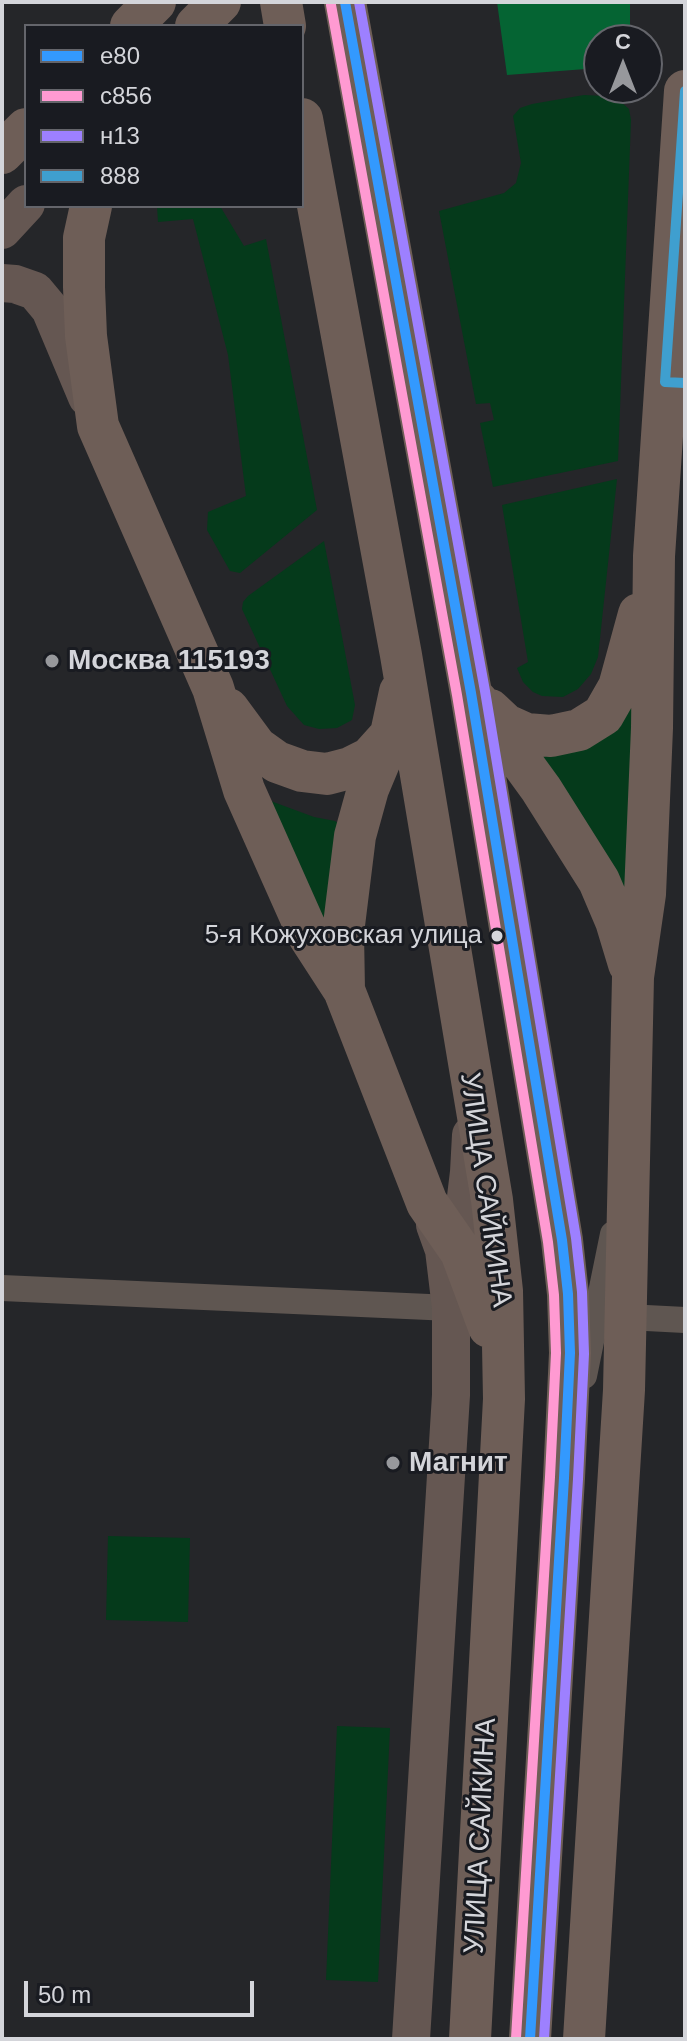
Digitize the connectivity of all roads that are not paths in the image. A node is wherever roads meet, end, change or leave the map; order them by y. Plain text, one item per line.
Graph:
1 (155, 2) edge
2 (220, 2) edge
3 (281, 2) edge
4 (345, 2) edge
5 (133, 24) edge
6 (198, 24) edge
7 (285, 24) edge
8 (685, 91) edge
9 (304, 130) edge
10 (24, 131) edge
11 (2, 153) edge
12 (24, 206) edge
13 (91, 208) edge
14 (2, 230) edge
15 (2, 283) edge
16 (675, 382) edge
17 (98, 426) junction
18 (654, 556) junction
19 (401, 655) junction
20 (213, 688) junction
21 (471, 693) junction
22 (391, 734) junction
23 (633, 977) junction
24 (344, 990) junction
25 (472, 1088) junction
26 (627, 1166) junction
27 (427, 1203) junction
28 (461, 1252) junction
29 (2, 1288) edge
30 (451, 1308) junction
31 (627, 1317) junction
32 (685, 1320) edge
33 (505, 1377) junction
34 (564, 1478) junction
35 (411, 2039) edge
36 (470, 2039) edge
37 (530, 2039) edge
38 (584, 2039) edge

1 - 5 main road
2 - 6 main road
3 - 7 main road
4 - 21 main road
8 - 16 main road
9 - 19 main road, УЛИЦА САЙКИНА
10 - 11 main road
12 - 14 street
13 - 17 main road
15 - 17 street
16 - 18 main road
17 - 20 main road
18 - 21 main road
18 - 23 main road
19 - 22 main road
19 - 25 main road, УЛИЦА САЙКИНА
20 - 22 main road
20 - 24 main road
21 - 23 main road
21 - 34 main road
22 - 24 main road
23 - 26 main road
24 - 27 main road
25 - 28 street
25 - 33 main road, УЛИЦА САЙКИНА
26 - 31 main road
26 - 34 street
27 - 28 main road
27 - 30 street
28 - 30 street
28 - 33 main road
29 - 30 street
30 - 35 street
31 - 32 street
31 - 38 main road
33 - 36 main road, УЛИЦА САЙКИНА
34 - 37 main road

